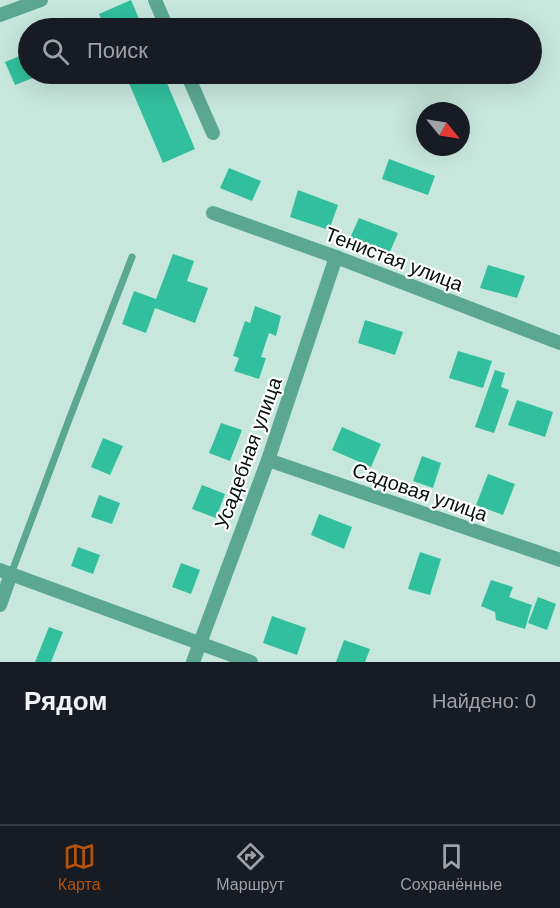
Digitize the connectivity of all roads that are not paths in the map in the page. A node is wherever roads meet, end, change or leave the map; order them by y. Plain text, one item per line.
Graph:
1 (41, 0) edge
2 (155, 0) edge
3 (0, 15) edge
4 (163, 18) edge
5 (191, 84) edge
6 (213, 133) dead end
7 (213, 213) dead end
8 (132, 257) dead end
9 (336, 257) junction
10 (560, 343) edge
11 (268, 460) junction
12 (560, 560) edge
13 (6, 572) edge
14 (0, 605) edge
15 (199, 643) junction
16 (193, 662) edge
17 (251, 662) edge

1 - 3 street
2 - 4 street
5 - 6 street
7 - 9 street, Тенистая улица
8 - 13 lane
9 - 10 street, Тенистая улица
9 - 11 street, Усадебная улица
11 - 12 street, Садовая улица
11 - 15 street, Усадебная улица
13 - 14 street
13 - 15 street
15 - 16 street, Усадебная улица
15 - 17 street

